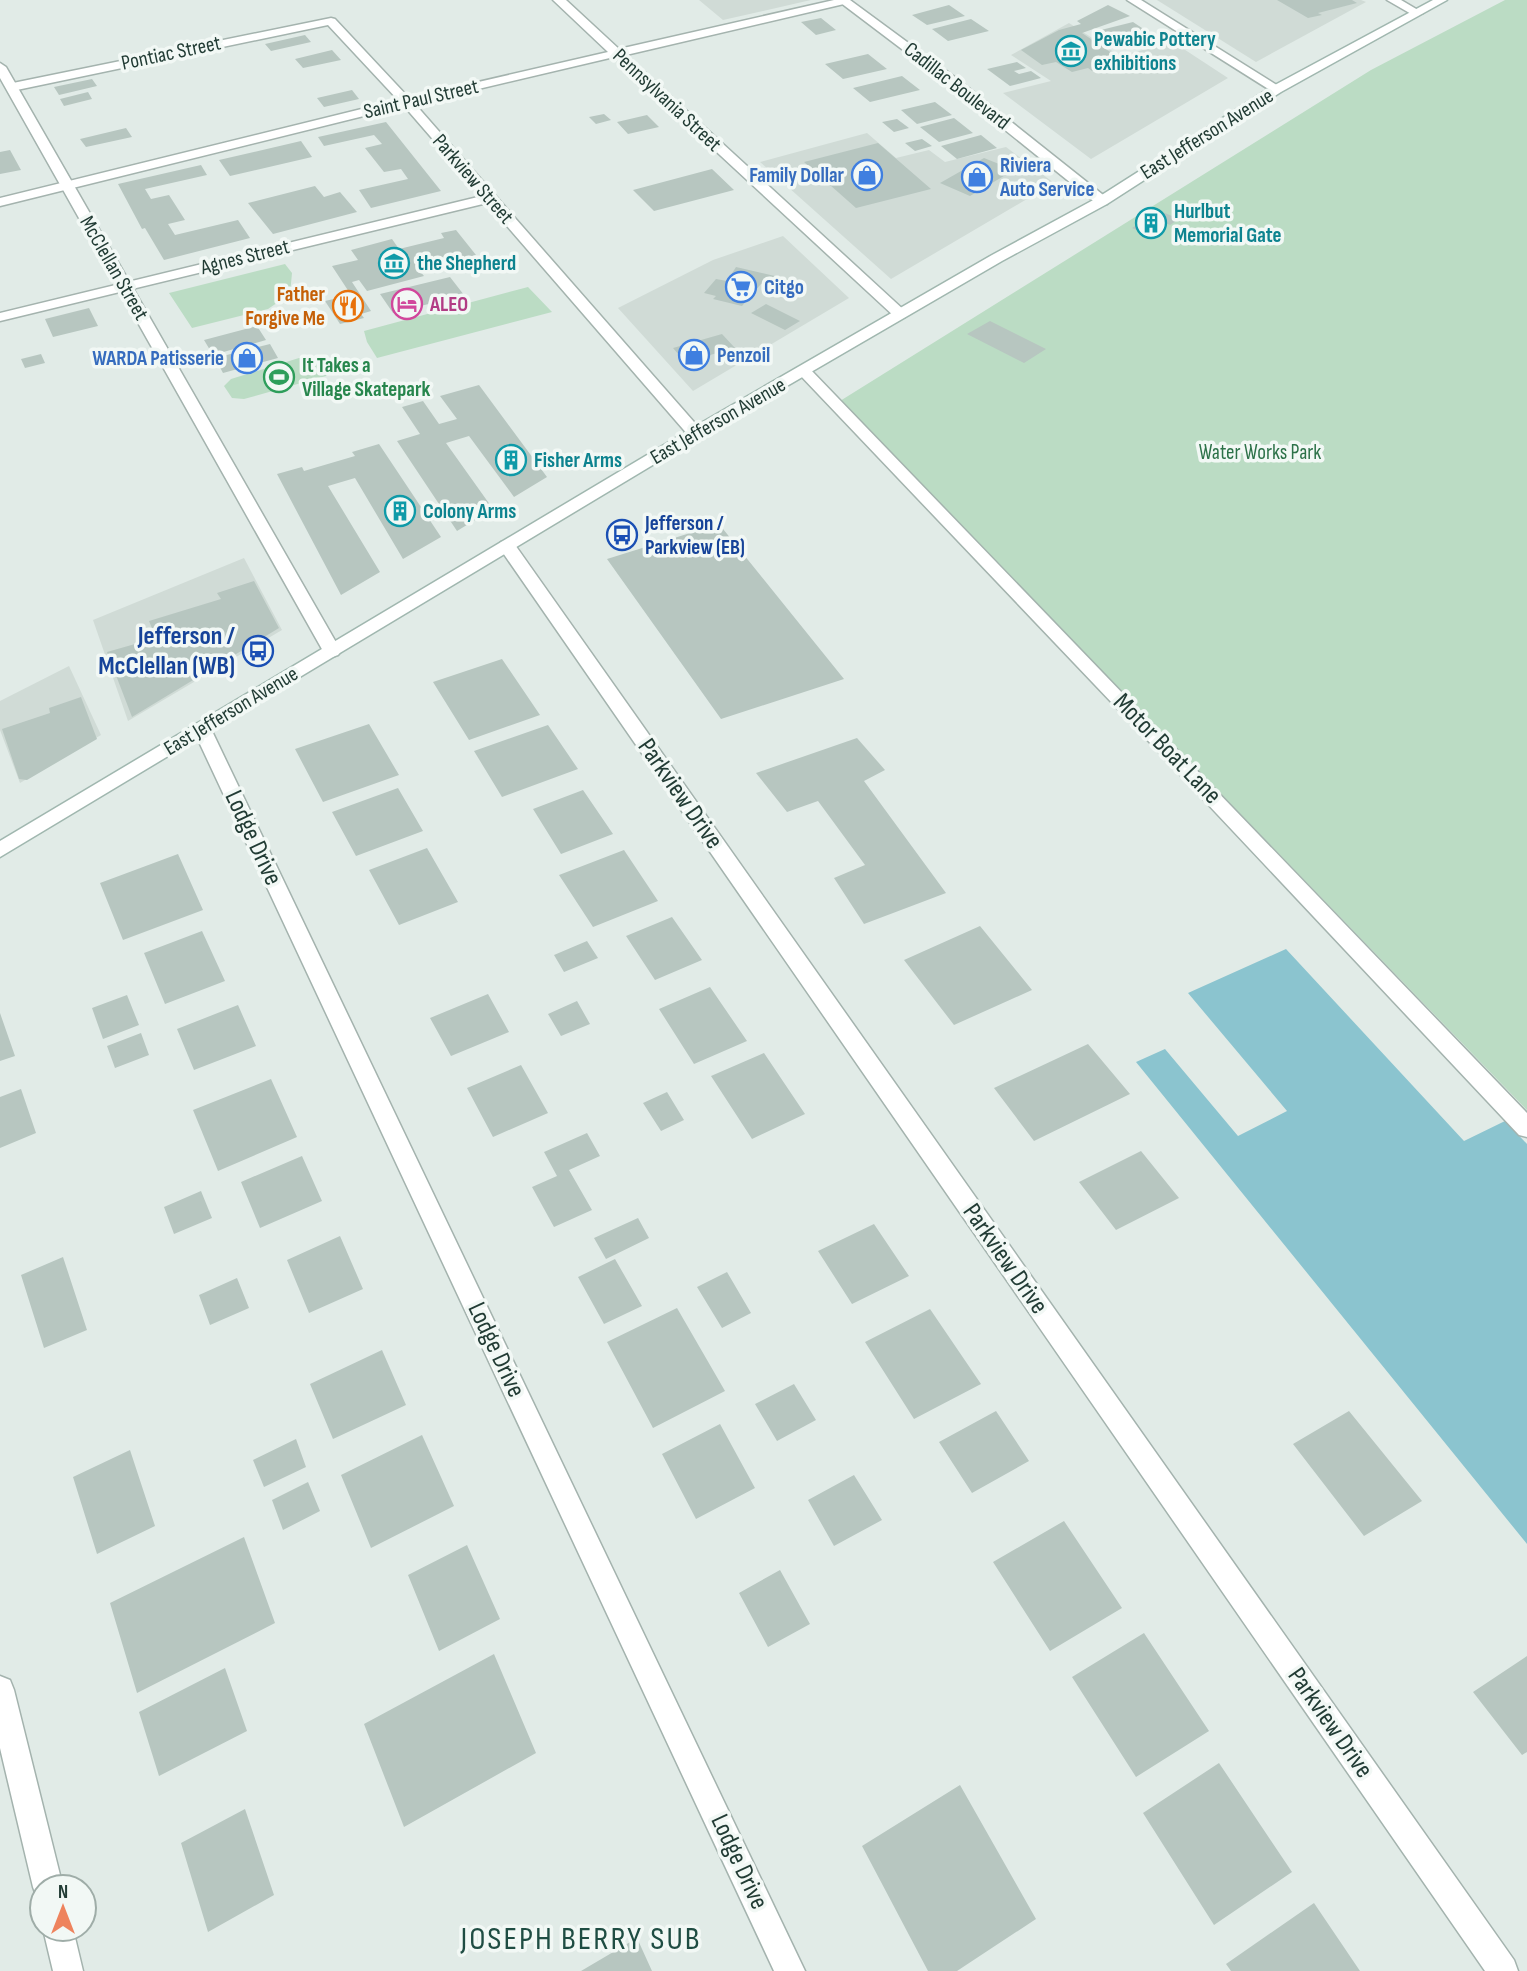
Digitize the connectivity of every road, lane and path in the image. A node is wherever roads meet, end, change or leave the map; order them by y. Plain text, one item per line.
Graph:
1 (559, 0) edge
2 (844, 0) edge
3 (1133, 0) edge
4 (1393, 0) edge
5 (1441, 0) edge
6 (1417, 13) junction
7 (331, 21) joint
8 (616, 54) junction
9 (0, 67) edge
10 (12, 87) junction
11 (1278, 89) junction
12 (406, 102) junction
13 (66, 184) junction
14 (490, 198) junction
15 (1102, 201) junction
16 (0, 202) edge
17 (124, 287) junction
18 (900, 314) junction
19 (0, 317) edge
20 (804, 371) junction
21 (695, 433) junction
22 (507, 546) junction
23 (332, 651) junction
24 (202, 729) junction
25 (1, 846) edge
26 (1527, 1128) edge
27 (0, 1690) edge
28 (45, 1873) edge
29 (61, 1943) edge
30 (68, 1971) edge
31 (790, 1971) edge
32 (1503, 1971) edge

1 - 8 street, Pennsylvania Street
2 - 8 street, Saint Paul Street
2 - 15 street, Cadillac Boulevard
3 - 11 street
4 - 6 street
5 - 6 street, East Jefferson Avenue
6 - 11 street, East Jefferson Avenue
7 - 10 street, Pontiac Street
7 - 12 street, Parkview Street
8 - 12 street, Saint Paul Street
8 - 18 street, Pennsylvania Street
9 - 10 street, McClellan Street
10 - 13 street, McClellan Street
11 - 15 street, East Jefferson Avenue
12 - 13 street, Saint Paul Street
12 - 14 street, Parkview Street
13 - 16 street, Saint Paul Street
13 - 17 street, McClellan Street
14 - 17 street, Agnes Street
14 - 21 street, Parkview Street
15 - 18 street, East Jefferson Avenue
17 - 19 street, Agnes Street
17 - 23 street, McClellan Street
18 - 20 street, East Jefferson Avenue
20 - 21 street, East Jefferson Avenue
20 - 26 street, Motor Boat Lane
21 - 22 street, East Jefferson Avenue
22 - 23 street, East Jefferson Avenue
22 - 32 street, Parkview Drive
23 - 24 street, East Jefferson Avenue
24 - 25 street, East Jefferson Avenue
24 - 31 street, Lodge Drive
27 - 28 street
29 - 30 street

